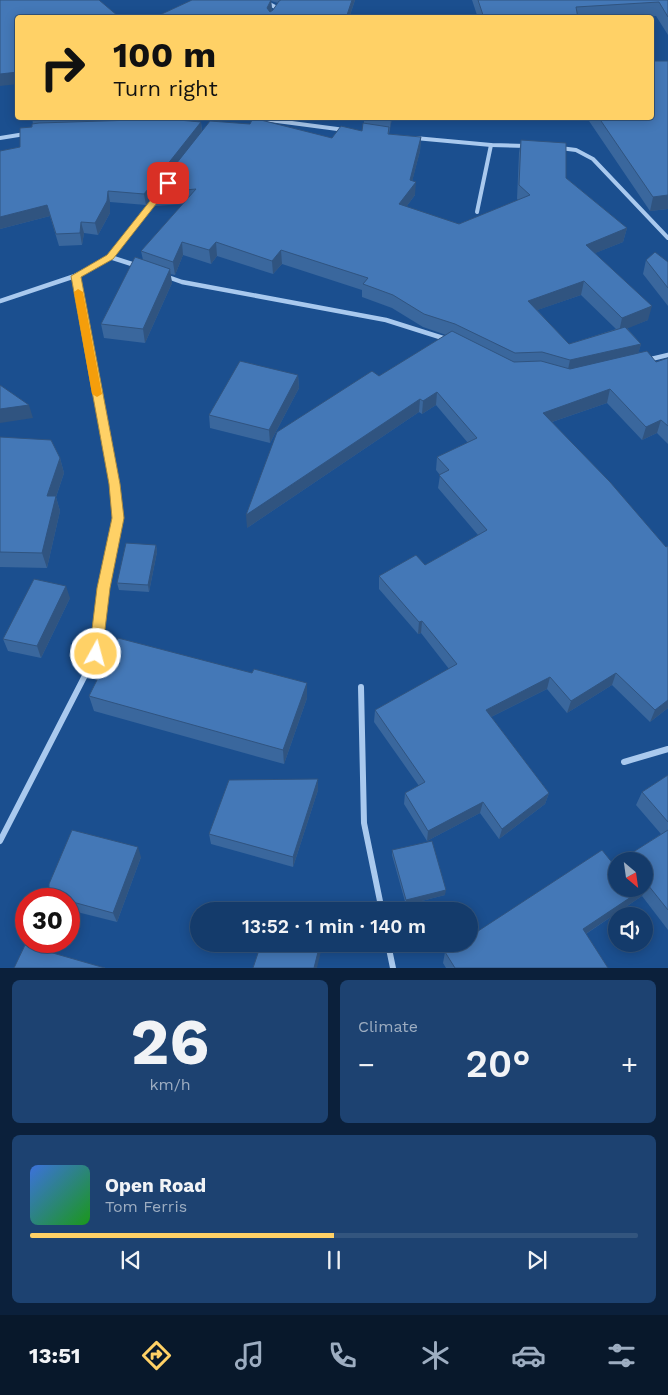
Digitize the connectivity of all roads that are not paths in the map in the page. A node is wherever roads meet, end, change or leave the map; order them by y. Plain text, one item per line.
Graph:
1 (262, 0) edge
2 (284, 4) edge
3 (276, 8) junction
4 (274, 13) edge
5 (269, 120) edge
6 (349, 131) edge
7 (32, 133) edge
8 (0, 138) edge
9 (406, 138) edge
10 (491, 145) junction
11 (530, 146) edge
12 (550, 146) edge
13 (159, 195) edge
14 (477, 212) dead end
15 (668, 238) edge
16 (110, 257) junction
17 (146, 269) edge
18 (155, 272) edge
19 (76, 276) junction
20 (0, 301) edge
21 (452, 341) edge
22 (668, 355) edge
23 (640, 361) edge
24 (361, 687) dead end
25 (668, 749) edge
26 (624, 762) dead end
27 (0, 842) edge
28 (380, 902) edge
29 (390, 952) edge
30 (393, 968) edge

1 - 3 street
2 - 3 street
3 - 4 street
5 - 6 street
7 - 8 street
9 - 10 street
10 - 11 street
10 - 14 street
12 - 15 street
13 - 16 street
16 - 17 street
16 - 19 street
18 - 21 street
19 - 20 street
19 - 27 street
22 - 23 street
24 - 28 street
25 - 26 street
29 - 30 street

